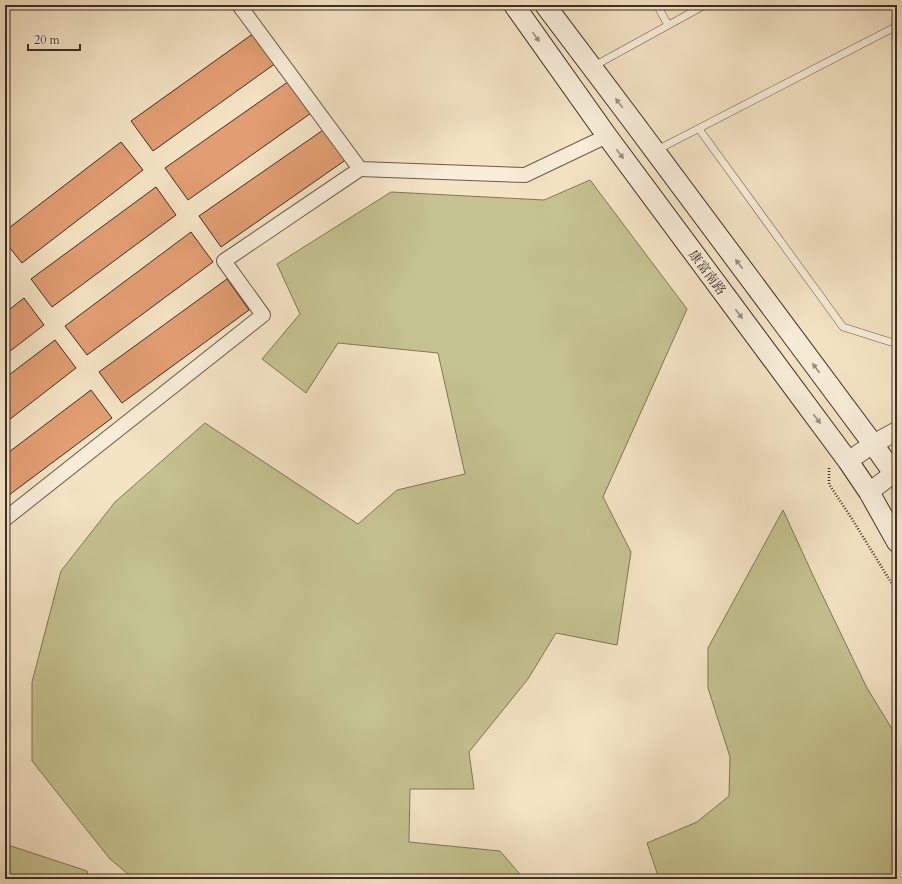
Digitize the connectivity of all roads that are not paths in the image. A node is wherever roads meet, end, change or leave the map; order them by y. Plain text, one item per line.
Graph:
1 (238, 5) edge
2 (514, 5) edge
3 (545, 5) edge
4 (657, 5) edge
5 (705, 5) edge
6 (668, 25) junction
7 (897, 26) edge
8 (592, 67) junction
9 (699, 129) junction
10 (607, 136) junction
11 (655, 151) junction
12 (360, 169) junction
13 (897, 344) edge
14 (897, 431) edge
15 (873, 444) junction
16 (848, 461) junction
17 (896, 474) edge
18 (869, 492) junction
19 (5, 519) edge
20 (897, 542) edge

1 - 12 street
2 -> 10 main road, 康富南路
3 - 8 main road
4 - 6 lane
5 - 6 lane
6 - 8 lane
7 - 9 lane
11 -> 8 main road
9 - 11 lane
9 - 13 lane
10 - 12 street
10 -> 16 main road, 康富南路
15 -> 11 main road
12 - 19 street
14 - 15 street
15 - 16 street
15 - 17 main road
16 - 18 main road, 康富南路
17 - 18 street
18 - 20 main road, 康富南路

